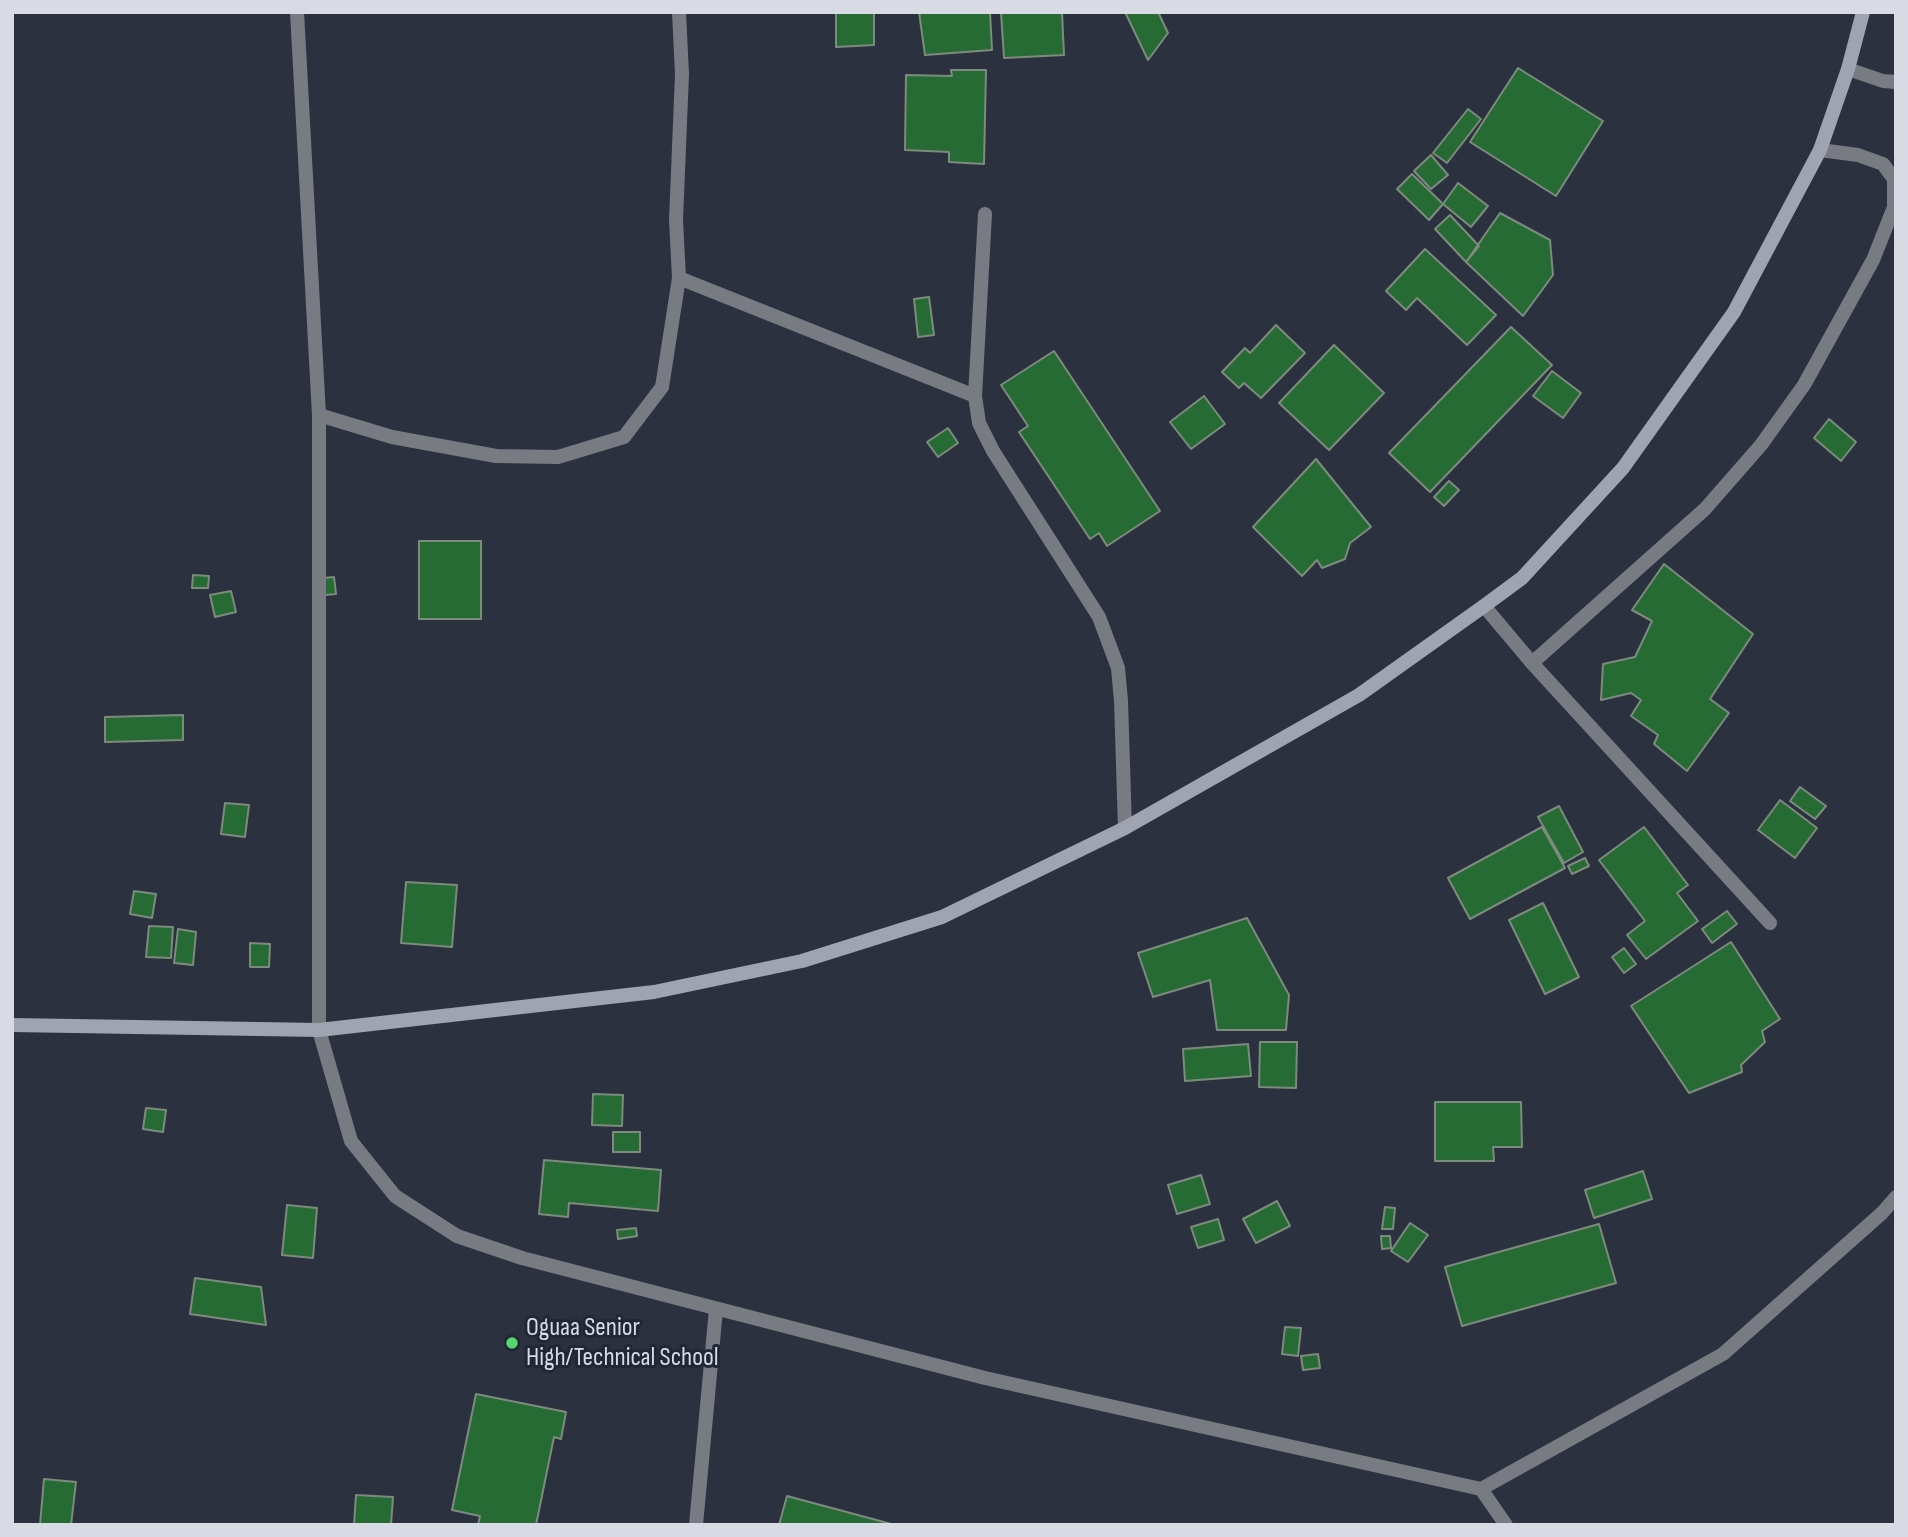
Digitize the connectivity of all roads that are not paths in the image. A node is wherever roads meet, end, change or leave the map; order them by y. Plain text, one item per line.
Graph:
1 (297, 12) edge
2 (679, 12) edge
3 (1863, 12) edge
4 (1848, 69) junction
5 (1896, 82) edge
6 (1820, 150) junction
7 (985, 214) dead end
8 (679, 278) junction
9 (975, 396) junction
10 (319, 415) junction
11 (1484, 606) junction
12 (1532, 663) junction
13 (1125, 828) junction
14 (1770, 923) dead end
15 (12, 1025) edge
16 (319, 1031) junction
17 (1896, 1197) edge
18 (716, 1309) junction
19 (1481, 1489) junction
20 (696, 1525) edge
21 (1506, 1525) edge

1 - 10 street
2 - 8 street
3 - 4 street
4 - 5 street
4 - 6 street
6 - 11 street
6 - 12 street
7 - 9 street
8 - 9 street
8 - 10 street
9 - 13 street
10 - 16 street
11 - 12 street
11 - 13 street
12 - 14 street
13 - 16 street
15 - 16 street
16 - 18 street
17 - 19 street
18 - 19 street
18 - 20 street
19 - 21 street

